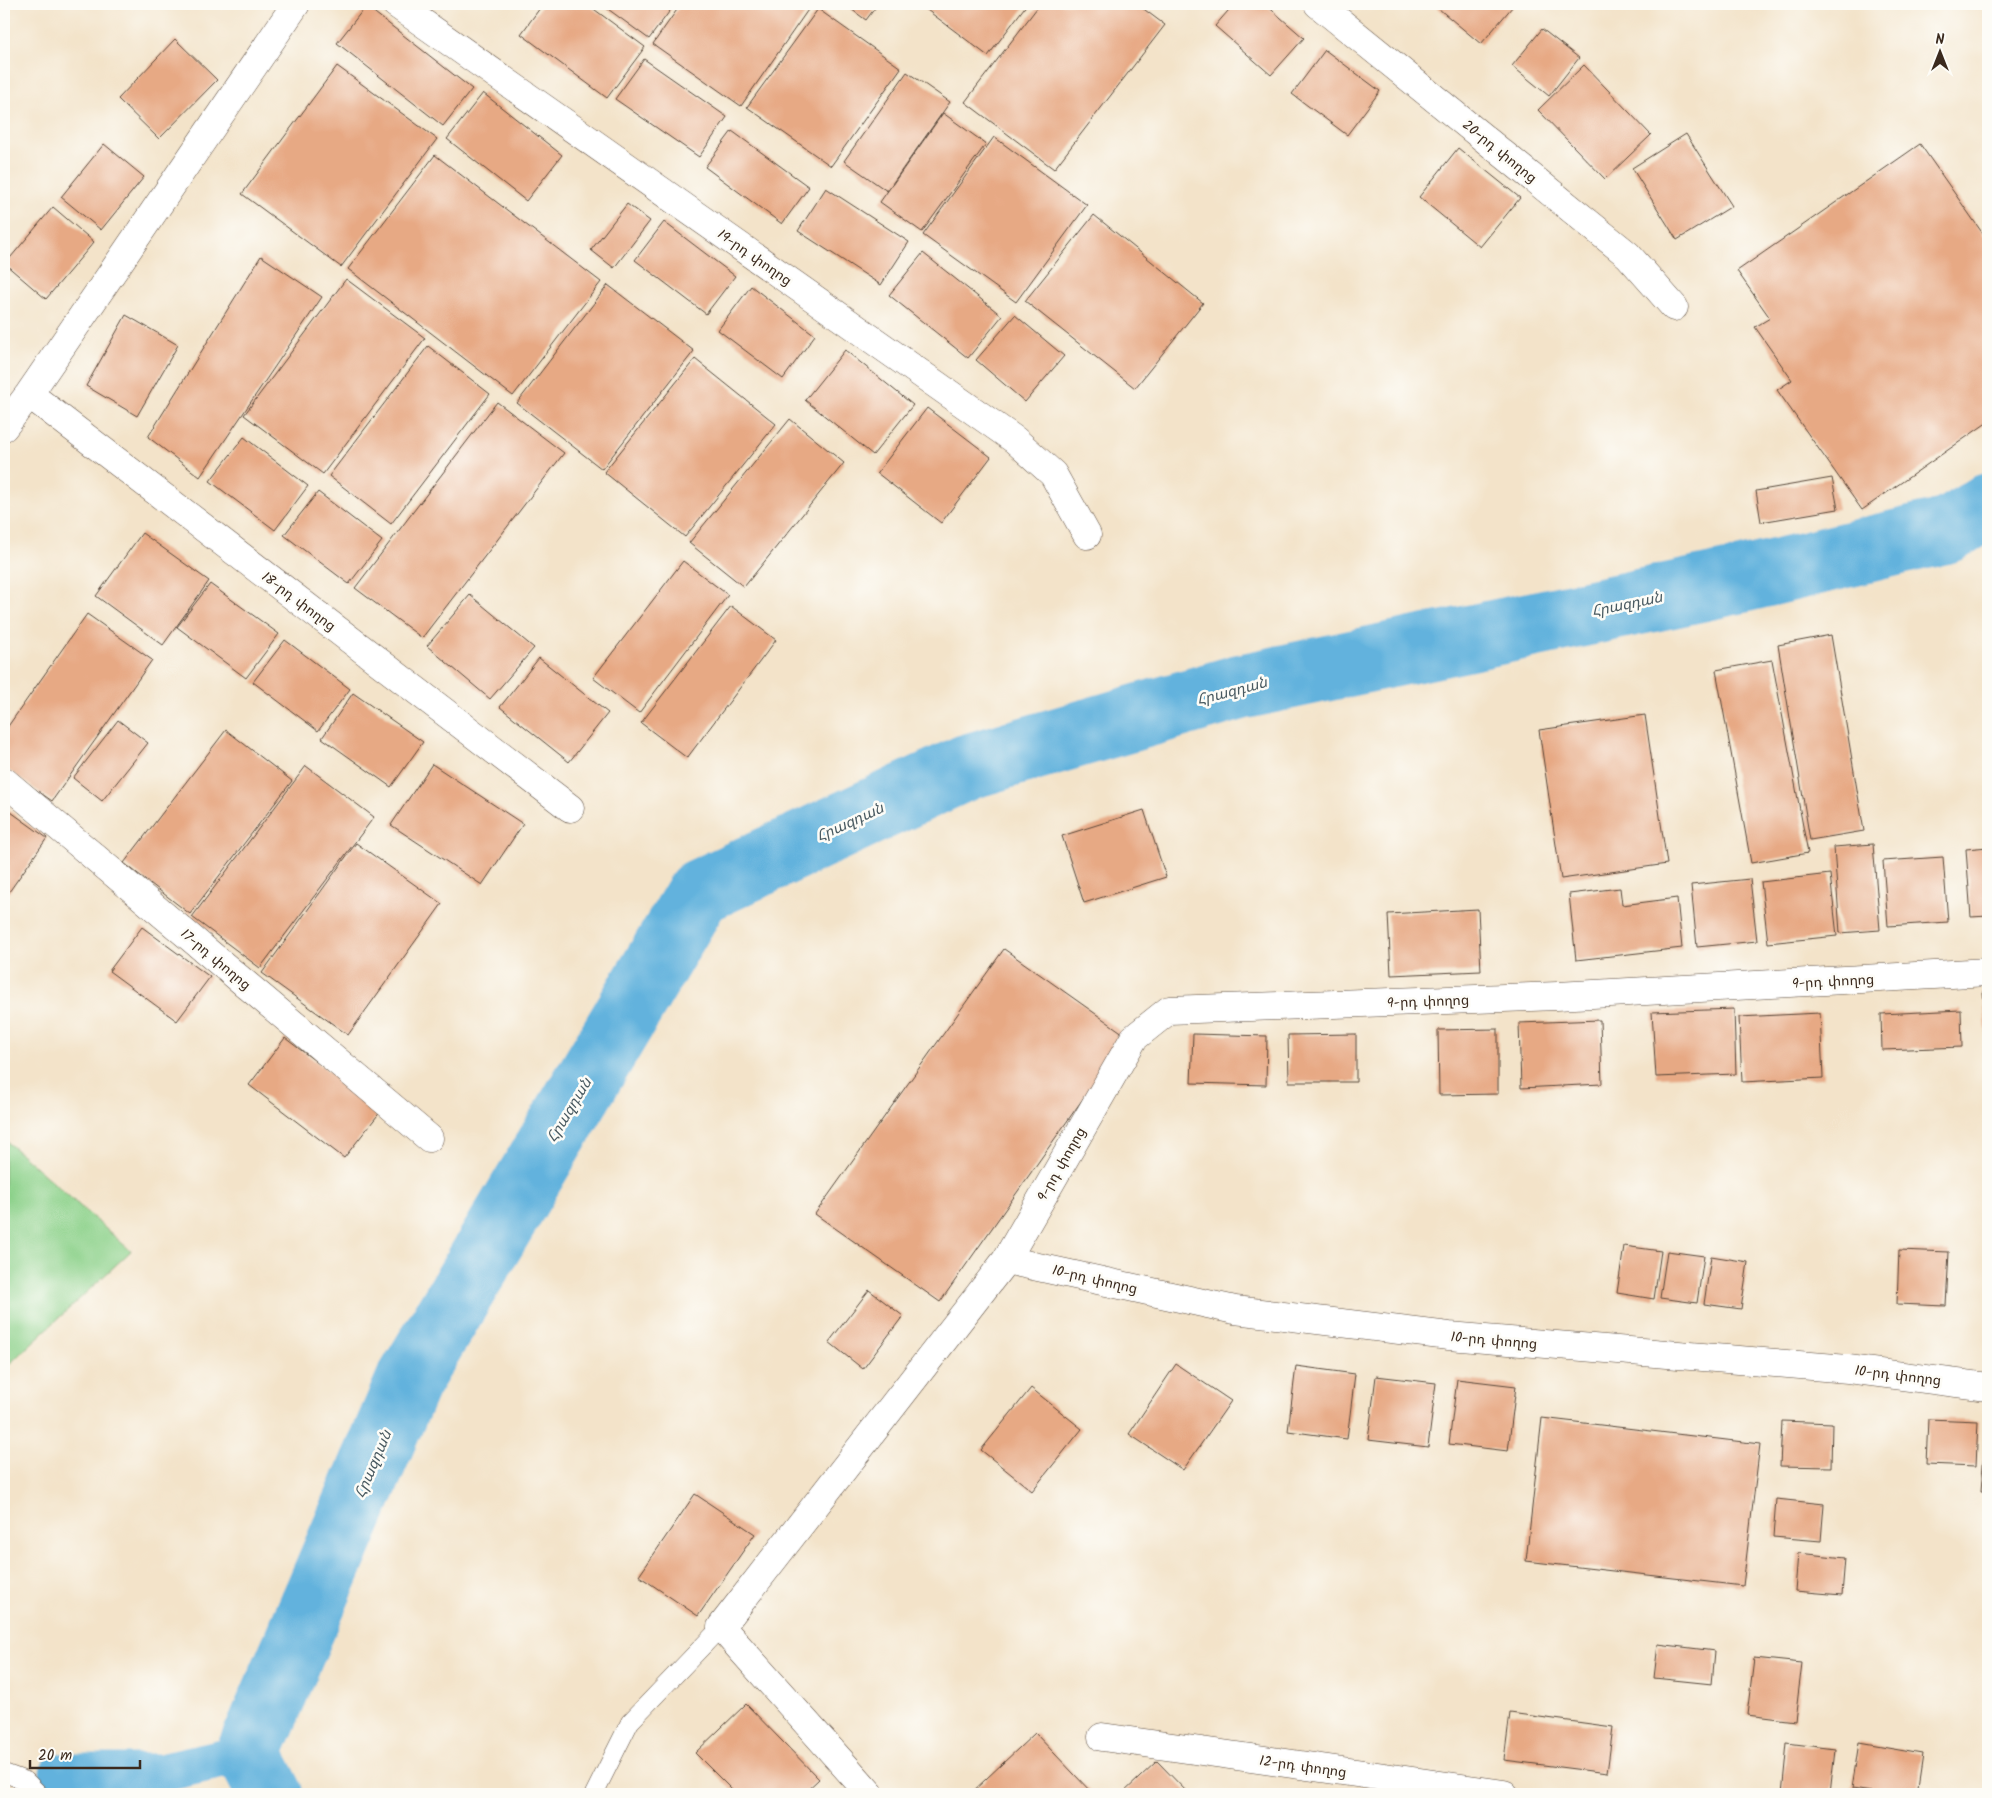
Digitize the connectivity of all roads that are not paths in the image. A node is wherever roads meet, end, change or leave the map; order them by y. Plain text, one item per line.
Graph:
1 (296, 4) edge
2 (396, 4) edge
3 (1318, 4) edge
4 (1674, 307) dead end
5 (29, 394) junction
6 (4, 427) edge
7 (1088, 535) dead end
8 (4, 781) edge
9 (570, 808) dead end
10 (1988, 972) edge
11 (429, 1138) dead end
12 (1006, 1260) junction
13 (1988, 1387) edge
14 (721, 1628) junction
15 (1102, 1737) dead end
16 (4, 1773) edge
17 (39, 1794) edge
18 (594, 1794) edge
19 (870, 1794) edge
20 (1504, 1794) edge

1 - 5 street
2 - 7 street, 19-րդ փողոց
3 - 4 street, 20-րդ փողոց
5 - 6 street
5 - 9 street, 18-րդ փողոց
8 - 11 street, 17-րդ փողոց
10 - 12 street, 9-րդ փողոց
12 - 13 street, 10-րդ փողոց
12 - 14 street, 9-րդ փողոց
14 - 18 lane
14 - 19 street
15 - 20 street, 12-րդ փողոց
16 - 17 lane

